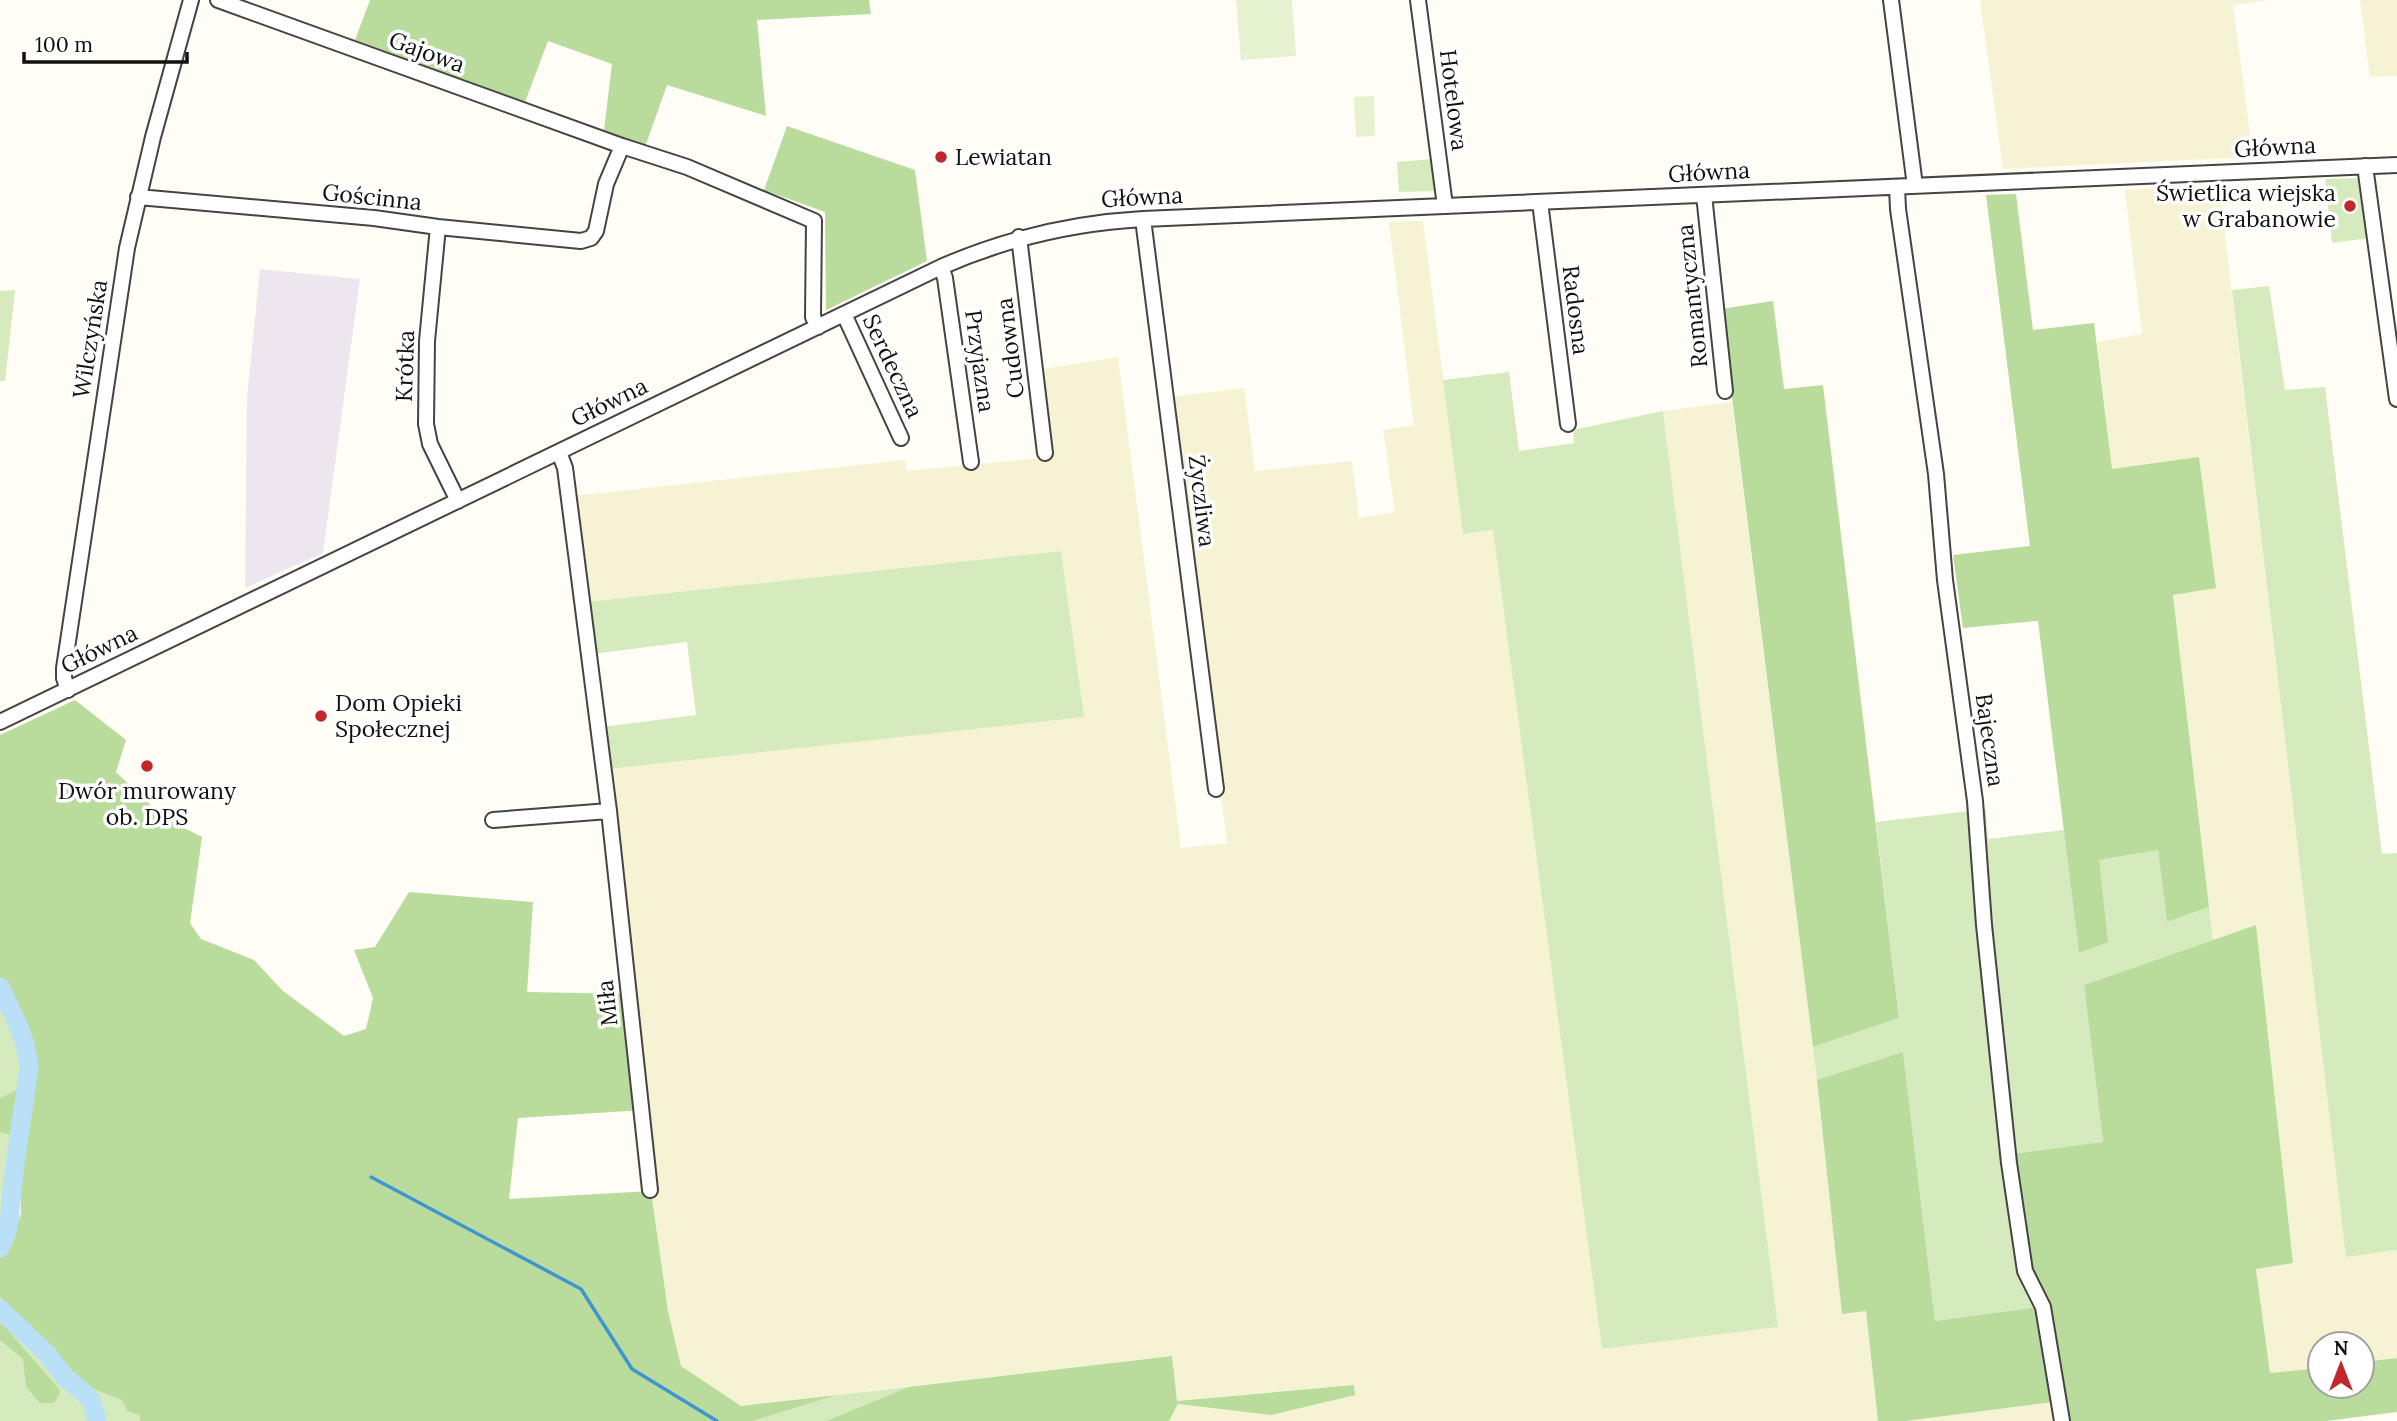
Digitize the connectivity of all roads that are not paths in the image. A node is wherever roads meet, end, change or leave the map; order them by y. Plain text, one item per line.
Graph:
1 (191, 0) edge
2 (218, 0) edge
3 (1418, 0) edge
4 (1891, 0) edge
5 (622, 146) junction
6 (2397, 164) edge
7 (2365, 166) junction
8 (1915, 186) junction
9 (1897, 187) junction
10 (1704, 195) junction
11 (138, 197) junction
12 (1540, 202) junction
13 (1444, 206) junction
14 (1143, 219) junction
15 (438, 227) junction
16 (1019, 237) junction
17 (941, 267) junction
18 (844, 314) junction
19 (818, 327) junction
20 (1726, 391) dead end
21 (2397, 399) edge
22 (1568, 424) dead end
23 (901, 438) dead end
24 (559, 452) junction
25 (1045, 453) dead end
26 (971, 462) dead end
27 (458, 501) junction
28 (68, 690) junction
29 (0, 722) edge
30 (1216, 789) dead end
31 (609, 811) junction
32 (492, 820) dead end
33 (650, 1190) dead end
34 (2062, 1421) edge

1 - 11 street, Wilczyńska
2 - 5 street, Gajowa
3 - 13 street, Hotelowa
4 - 8 street
5 - 15 street, Gościnna
5 - 19 street, Gajowa
6 - 7 street, Główna
7 - 8 street, Główna
7 - 21 street
8 - 9 street, Główna
9 - 10 street, Główna
9 - 34 street, Bajeczna
10 - 12 street, Główna
10 - 20 street, Romantyczna
11 - 15 street, Gościnna
11 - 28 street, Wilczyńska
12 - 13 street, Główna
12 - 22 street, Radosna
13 - 14 street, Główna
14 - 16 street, Główna
14 - 30 street, Życzliwa
15 - 27 street, Krótka
16 - 17 street, Główna
16 - 25 street, Cudowna
17 - 18 street, Główna
17 - 26 street, Przyjazna
18 - 19 street, Główna
18 - 23 street, Serdeczna
19 - 24 street, Główna
24 - 27 street, Główna
24 - 31 street, Miła
27 - 28 street, Główna
28 - 29 street, Główna
31 - 32 street
31 - 33 street, Miła

